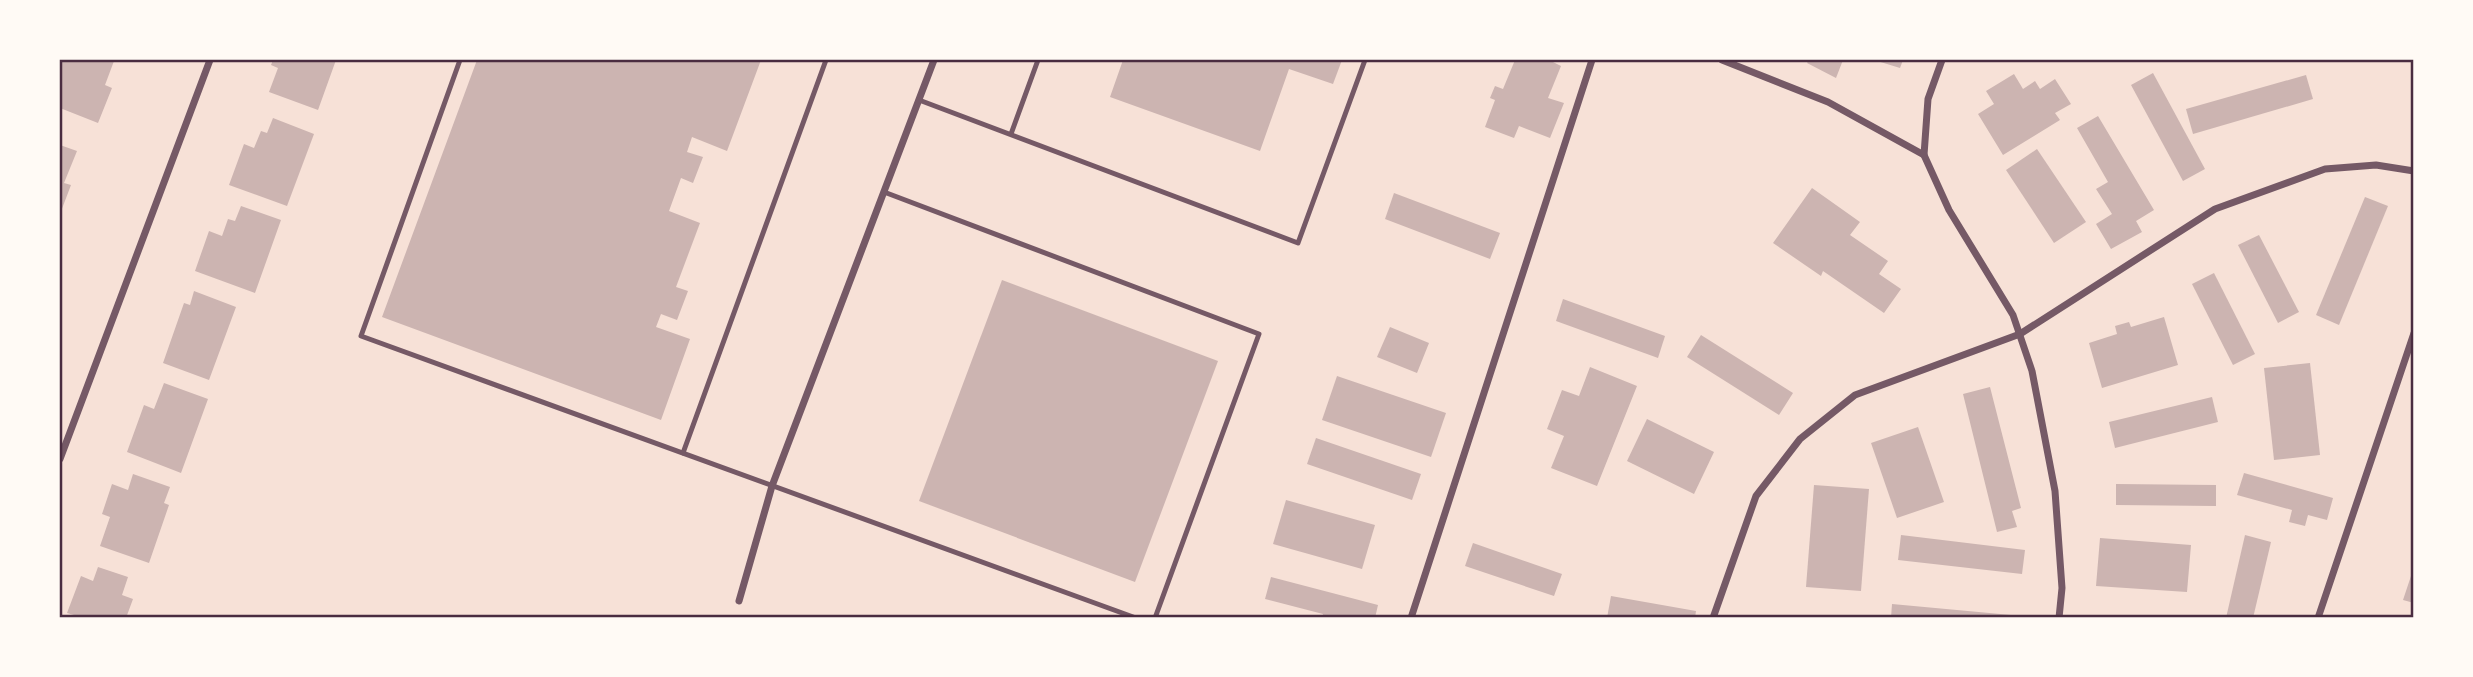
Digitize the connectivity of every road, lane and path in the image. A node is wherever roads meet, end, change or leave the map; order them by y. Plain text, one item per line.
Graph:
1 (210, 60) edge
2 (460, 60) edge
3 (826, 60) edge
4 (934, 60) edge
5 (1038, 60) edge
6 (1365, 60) edge
7 (1592, 60) edge
8 (1722, 60) edge
9 (1942, 60) edge
10 (919, 100) junction
11 (1011, 134) junction
12 (1924, 155) junction
13 (2413, 171) edge
14 (884, 192) junction
15 (2413, 333) edge
16 (2020, 334) junction
17 (683, 453) junction
18 (60, 459) edge
19 (772, 486) junction
20 (739, 601) dead end
21 (1136, 618) edge
22 (1155, 618) edge
23 (1411, 618) edge
24 (1713, 618) edge
25 (2059, 618) edge
26 (2318, 618) edge

1 - 18 street
2 - 17 lane
3 - 17 lane
4 - 10 street
5 - 11 lane
6 - 11 lane
7 - 23 street
8 - 12 street
9 - 12 street
10 - 11 lane
10 - 14 street
12 - 16 street
13 - 16 street
14 - 19 street
14 - 22 lane
15 - 26 street
16 - 24 street
16 - 25 street
17 - 19 lane
19 - 20 street
19 - 21 lane

